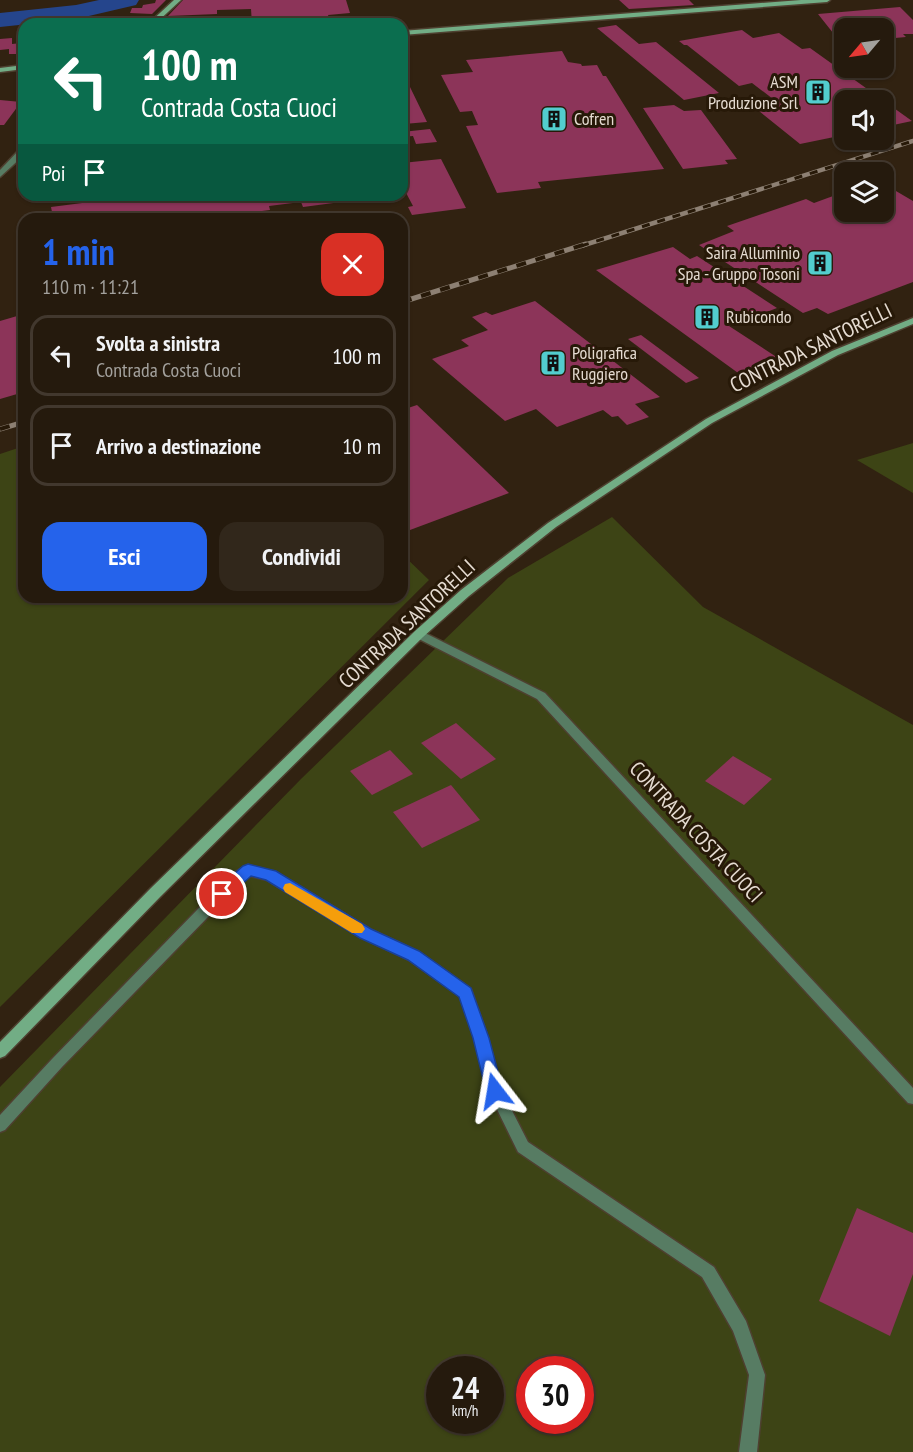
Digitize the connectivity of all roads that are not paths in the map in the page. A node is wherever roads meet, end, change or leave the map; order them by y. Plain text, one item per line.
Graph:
1 (178, 0) edge
2 (827, 0) edge
3 (158, 18) edge
4 (408, 33) edge
5 (18, 68) edge
6 (0, 70) edge
7 (18, 156) edge
8 (0, 175) edge
9 (913, 321) edge
10 (419, 634) junction
11 (0, 1052) edge
12 (913, 1098) edge
13 (0, 1125) edge
14 (748, 1452) edge

1 - 3 main road
2 - 4 main road
5 - 6 main road
7 - 8 street
9 - 10 main road, CONTRADA SANTORELLI
10 - 11 main road, CONTRADA SANTORELLI
10 - 12 street, CONTRADA COSTA CUOCI
13 - 14 street

